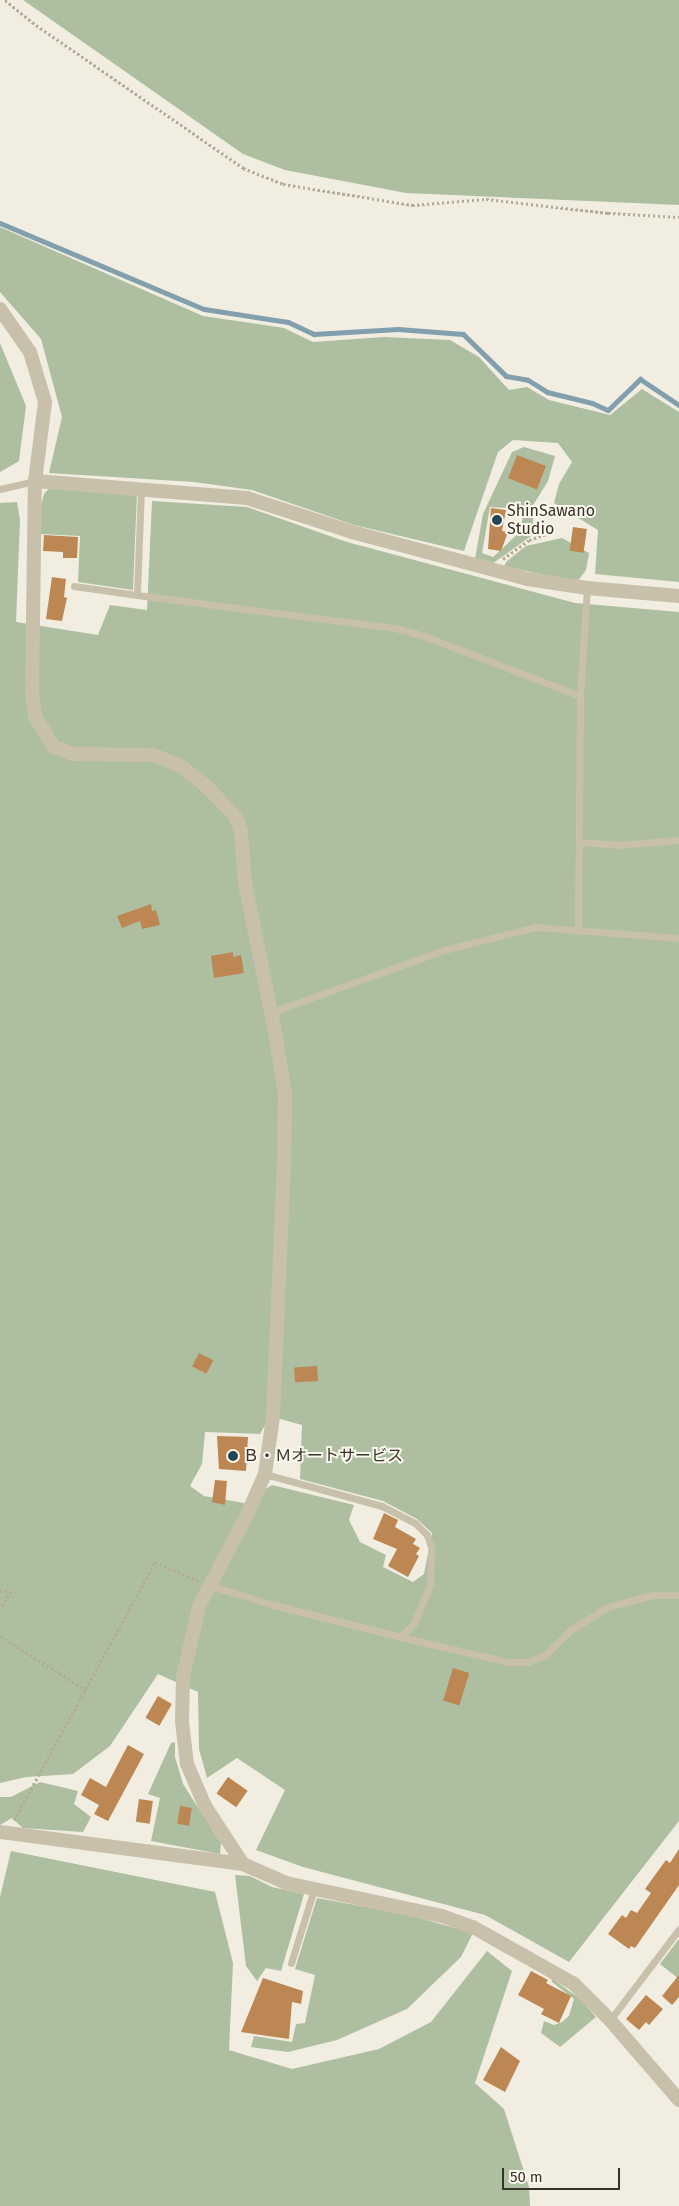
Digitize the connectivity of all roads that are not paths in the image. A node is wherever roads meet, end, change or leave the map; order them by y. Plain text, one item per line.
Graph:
1 (0, 309) edge
2 (35, 481) junction
3 (0, 489) edge
4 (141, 489) junction
5 (74, 586) dead end
6 (587, 588) junction
7 (137, 595) junction
8 (679, 596) edge
9 (580, 696) junction
10 (679, 840) edge
11 (579, 842) junction
12 (578, 931) junction
13 (679, 938) edge
14 (272, 1012) junction
15 (265, 1474) junction
16 (208, 1585) junction
17 (679, 1595) edge
18 (401, 1637) junction
19 (4, 1832) edge
20 (243, 1864) junction
21 (314, 1889) junction
22 (679, 1929) edge
23 (291, 1963) dead end
24 (610, 2020) junction
25 (679, 2100) edge

1 - 2 street
2 - 3 lane
2 - 4 street
2 - 14 street
4 - 6 street
4 - 7 lane
5 - 7 lane
6 - 8 street
6 - 9 lane
7 - 9 lane
9 - 11 lane
10 - 11 lane
11 - 12 lane
12 - 13 lane
12 - 14 lane
14 - 15 street
15 - 16 street
15 - 18 lane
16 - 18 lane
16 - 20 street
17 - 18 lane
19 - 20 street
20 - 21 street
21 - 23 lane
21 - 24 street
22 - 24 lane
24 - 25 street

